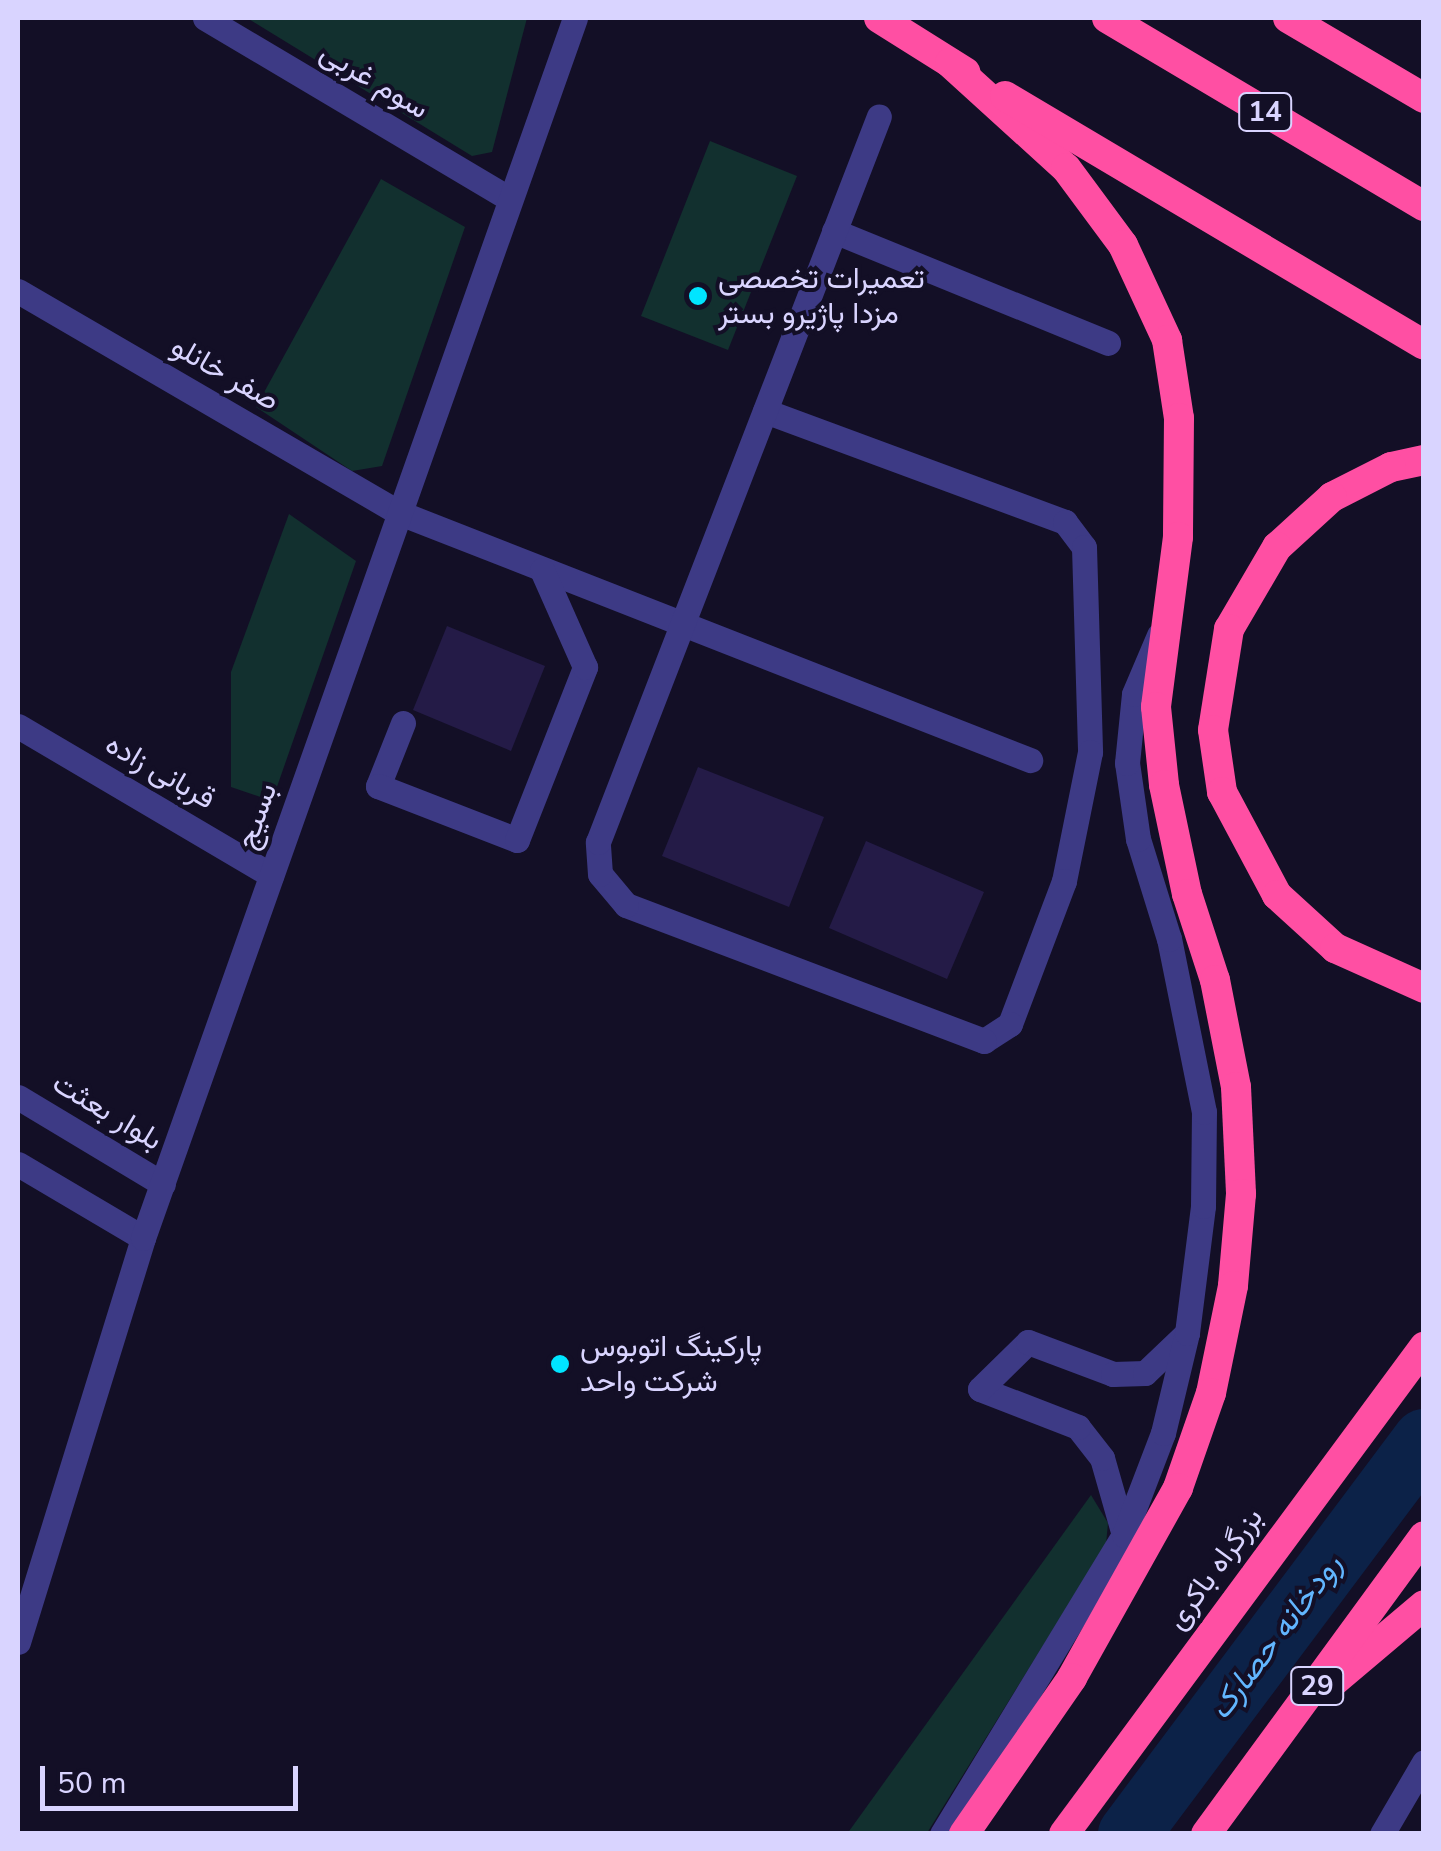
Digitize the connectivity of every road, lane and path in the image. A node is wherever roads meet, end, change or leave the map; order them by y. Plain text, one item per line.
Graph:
1 (205, 18) edge
2 (575, 18) edge
3 (879, 18) edge
4 (1107, 18) edge
5 (1288, 18) edge
6 (950, 63) junction
7 (1424, 98) edge
8 (879, 116) dead end
9 (510, 200) junction
10 (1424, 206) edge
11 (834, 231) junction
12 (18, 291) edge
13 (1108, 343) dead end
14 (1424, 345) edge
15 (765, 411) junction
16 (1424, 460) edge
17 (400, 513) junction
18 (542, 570) junction
19 (682, 626) junction
20 (1163, 626) junction
21 (403, 723) dead end
22 (18, 726) edge
23 (1030, 760) dead end
24 (270, 875) junction
25 (1424, 988) edge
26 (18, 1097) edge
27 (18, 1164) edge
28 (163, 1184) junction
29 (143, 1238) junction
30 (1186, 1333) junction
31 (1424, 1346) edge
32 (1124, 1535) junction
33 (1424, 1536) edge
34 (26, 1584) edge
35 (1424, 1605) edge
36 (18, 1642) edge
37 (1300, 1710) junction
38 (1424, 1762) edge
39 (942, 1834) edge
40 (964, 1834) edge
41 (1064, 1834) edge
42 (1206, 1834) edge
43 (1382, 1834) edge

1 - 9 street, سوم غربی
2 - 9 street, بسیج
3 - 6 highway
4 - 10 highway, 14
5 - 7 highway
6 - 14 highway
6 - 20 highway
8 - 11 street
9 - 17 street, بسیج
11 - 13 street
11 - 15 street
12 - 17 street, صفر خانلو
15 - 19 street
15 - 19 street
16 - 25 highway
17 - 18 street, صفر خانلو
17 - 24 street, بسیج
18 - 19 street, صفر خانلو
18 - 21 street
19 - 23 street, صفر خانلو
20 - 30 street
20 - 40 highway
22 - 24 street, قربانی زاده
24 - 28 street, بسیج
26 - 28 street, بلوار بعثت
27 - 29 street
28 - 29 street, بسیج
29 - 34 street, بسیج
30 - 32 street
30 - 32 street
31 - 41 highway, بزرگراه باکری
32 - 39 street
33 - 37 highway, 29
34 - 36 street, بسیج
35 - 37 highway
37 - 42 highway, 29
38 - 43 street

